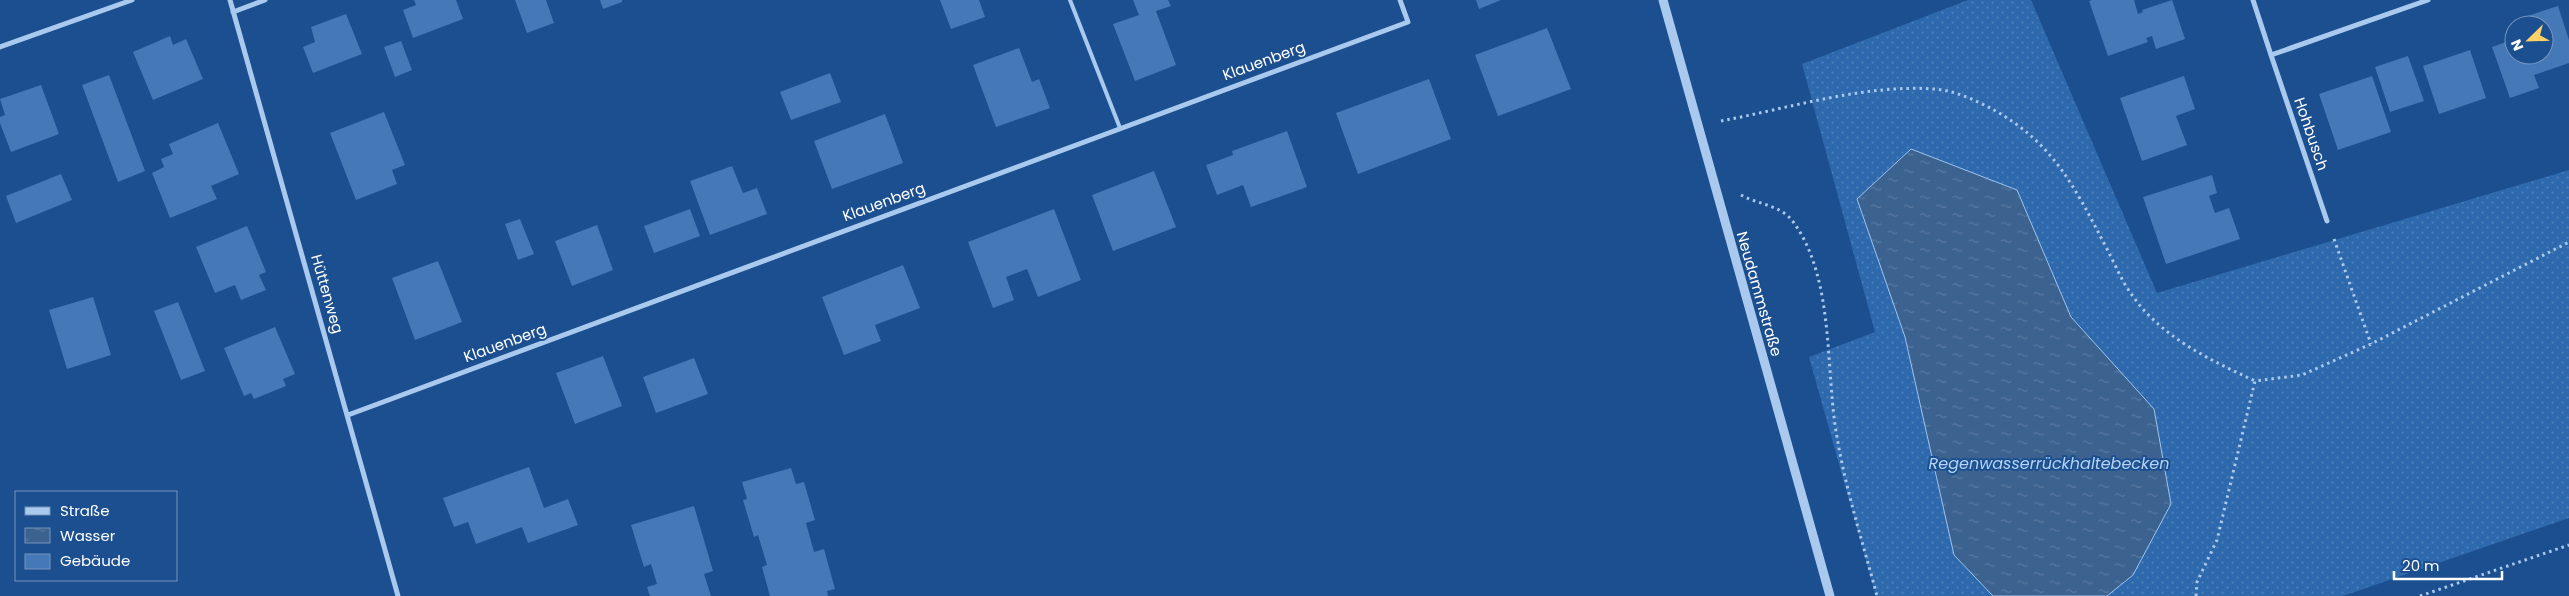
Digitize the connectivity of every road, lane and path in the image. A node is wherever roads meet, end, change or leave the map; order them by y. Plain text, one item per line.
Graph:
1 (132, 0) edge
2 (230, 0) edge
3 (265, 0) edge
4 (1070, 0) edge
5 (1400, 0) edge
6 (1663, 0) edge
7 (2253, 0) edge
8 (2428, 0) edge
9 (233, 12) junction
10 (0, 48) edge
11 (2271, 55) junction
12 (1696, 126) junction
13 (1120, 128) junction
14 (1752, 201) dead end
15 (2328, 221) joint
16 (2569, 242) edge
17 (2371, 344) junction
18 (2255, 381) junction
19 (348, 415) junction
20 (2569, 545) edge
21 (398, 596) edge
22 (1830, 596) edge
23 (1877, 596) edge
24 (2196, 596) edge
25 (2420, 596) edge

1 - 10 street
2 - 9 street, Hüttenweg
3 - 9 street
4 - 13 lane
5 - 13 street, Klauenberg
6 - 12 street, Neudammstraße
7 - 11 street, Hohbusch
8 - 11 street
9 - 19 street, Hüttenweg
11 - 15 street, Hohbusch
12 - 18 path
12 - 22 street, Neudammstraße
13 - 19 street, Klauenberg
14 - 23 path
15 - 17 path
16 - 17 path
17 - 18 path
18 - 24 path
19 - 21 street, Hüttenweg
20 - 25 path

